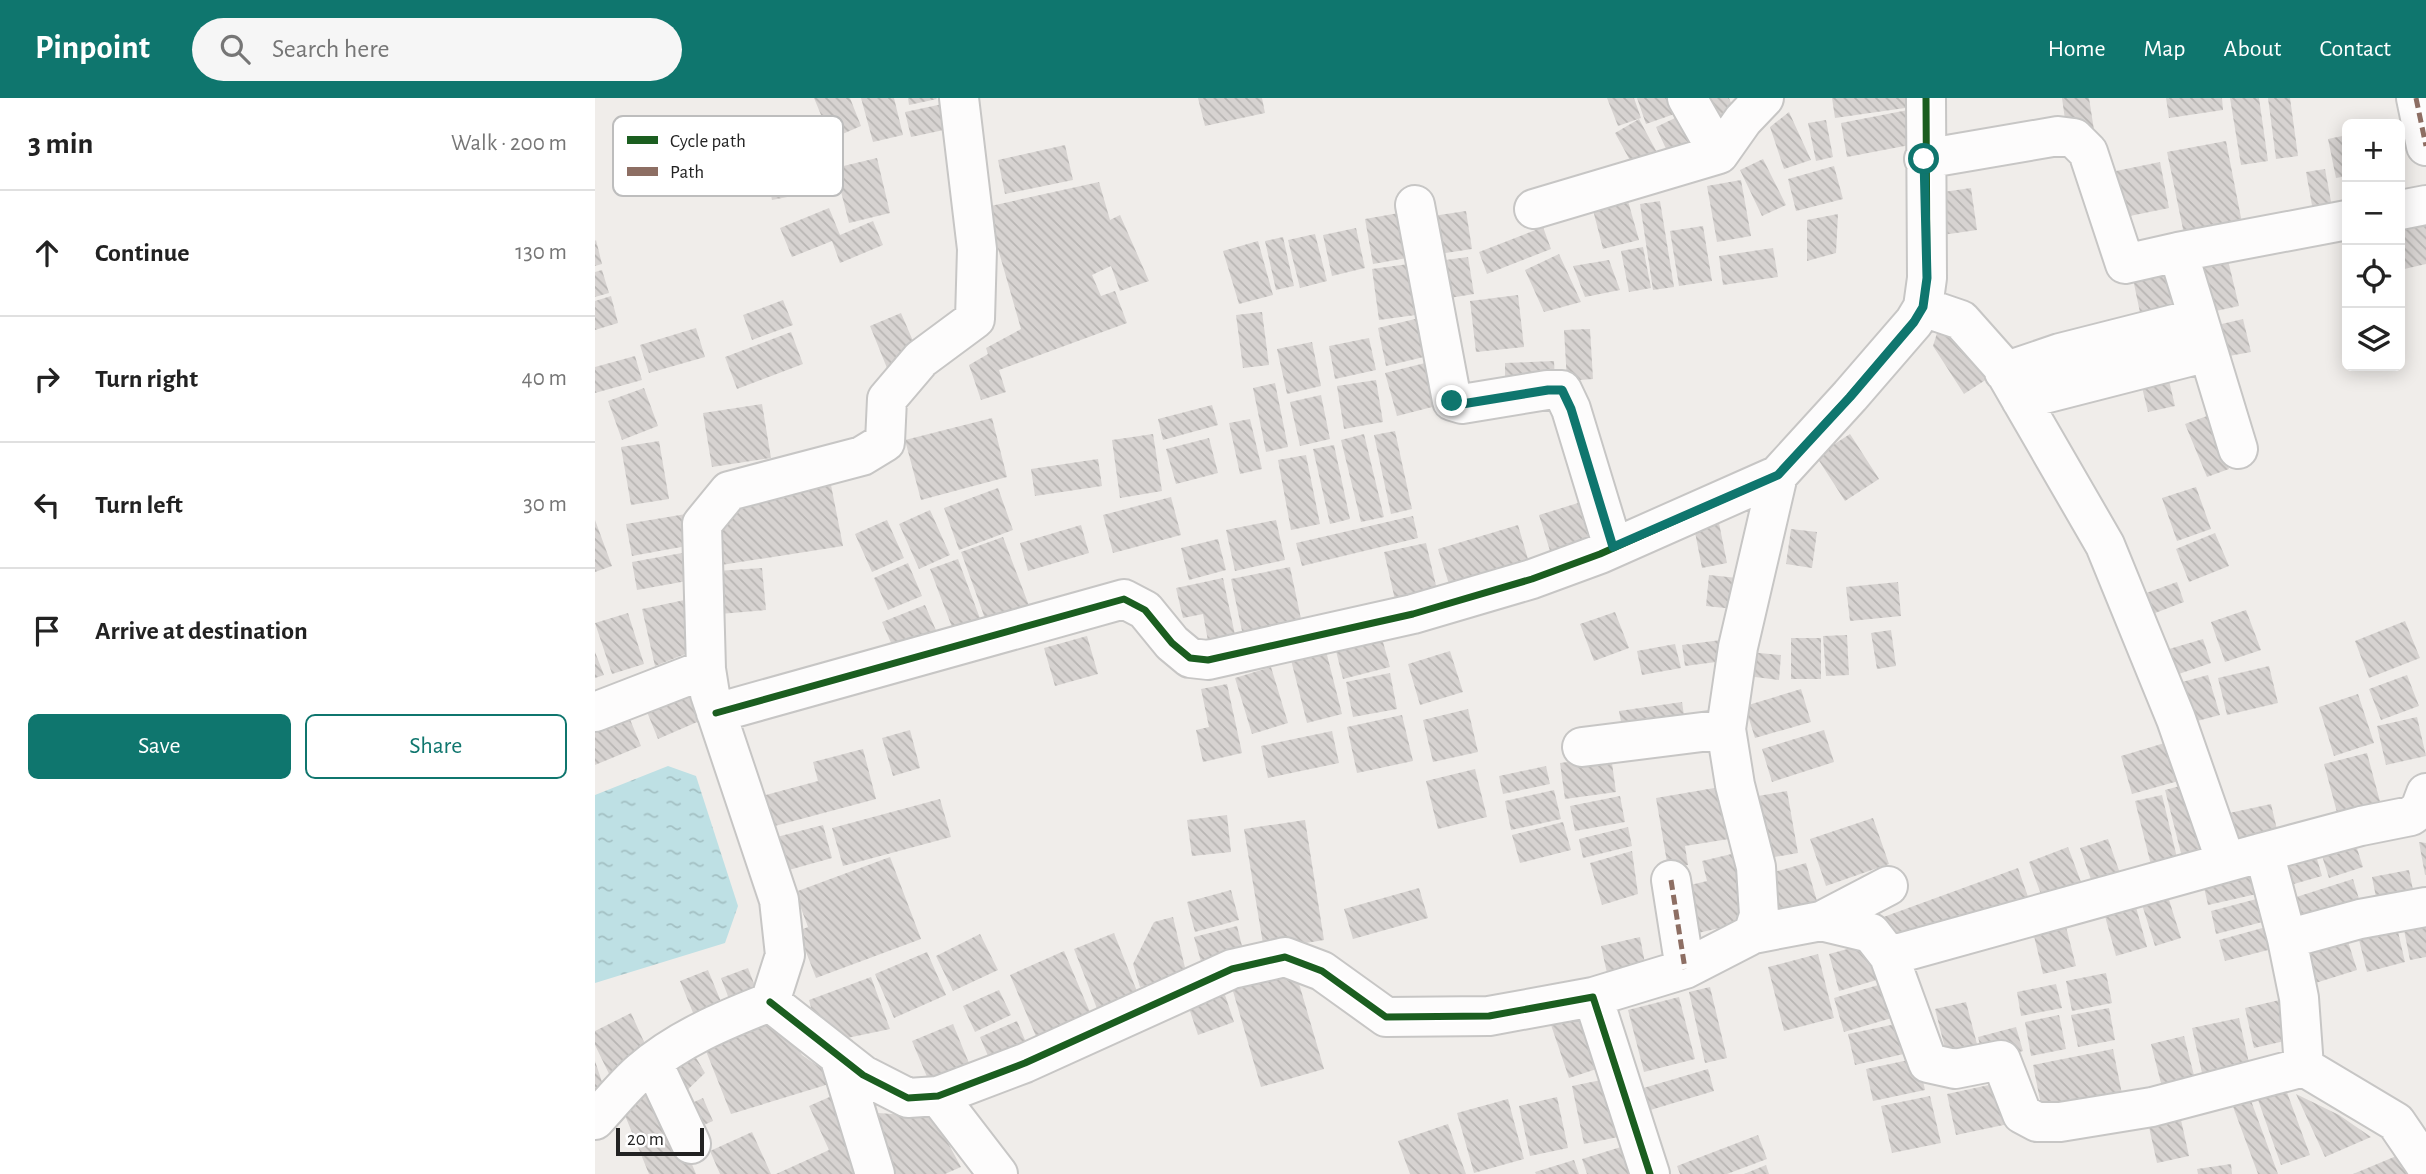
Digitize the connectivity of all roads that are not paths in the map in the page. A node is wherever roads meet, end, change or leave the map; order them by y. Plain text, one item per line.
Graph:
1 (958, 98) edge
2 (1687, 98) edge
3 (1764, 98) edge
4 (1926, 98) edge
5 (2416, 98) edge
6 (2426, 146) edge
7 (1719, 154) junction
8 (1924, 159) junction
9 (1415, 205) dead end
10 (2426, 205) edge
11 (1534, 209) dead end
12 (2405, 209) edge
13 (2342, 221) edge
14 (2178, 252) junction
15 (1923, 307) junction
16 (2203, 335) junction
17 (2013, 386) junction
18 (2238, 449) dead end
19 (1778, 475) junction
20 (1613, 547) junction
21 (706, 669) junction
22 (595, 712) edge
23 (716, 713) junction
24 (1727, 729) junction
25 (1582, 747) dead end
26 (2426, 793) edge
27 (2264, 852) junction
28 (2226, 862) junction
29 (1671, 880) dead end
30 (1888, 887) dead end
31 (2426, 907) edge
32 (1821, 922) junction
33 (1753, 934) junction
34 (2287, 939) junction
35 (1889, 956) junction
36 (1685, 968) junction
37 (1593, 997) junction
38 (770, 1002) junction
39 (839, 1056) junction
40 (653, 1063) junction
41 (2304, 1067) junction
42 (938, 1096) junction
43 (595, 1120) edge
44 (691, 1144) dead end
45 (2426, 1166) edge
46 (875, 1174) edge
47 (998, 1174) edge
48 (1650, 1174) edge

1 - 21 street
2 - 7 street
3 - 7 street
4 - 8 street
5 - 6 street
7 - 11 street
8 - 14 street
8 - 15 street
9 - 20 street
10 - 12 street
13 - 14 street
14 - 16 street
15 - 17 street
15 - 19 street
16 - 17 street
16 - 18 street
17 - 28 street
19 - 20 street
19 - 24 street
20 - 23 street
21 - 22 street
21 - 23 street
23 - 38 street
24 - 25 street
24 - 33 street
26 - 27 street
27 - 28 street
27 - 34 street
28 - 35 street
29 - 36 street
30 - 32 street
31 - 34 street
32 - 33 street
32 - 35 street
33 - 36 street
34 - 41 street
35 - 41 street
36 - 37 street
37 - 42 street
37 - 48 street
38 - 39 street
38 - 40 street
39 - 42 street
39 - 46 street
40 - 43 street
40 - 44 street
41 - 45 street
42 - 47 street

